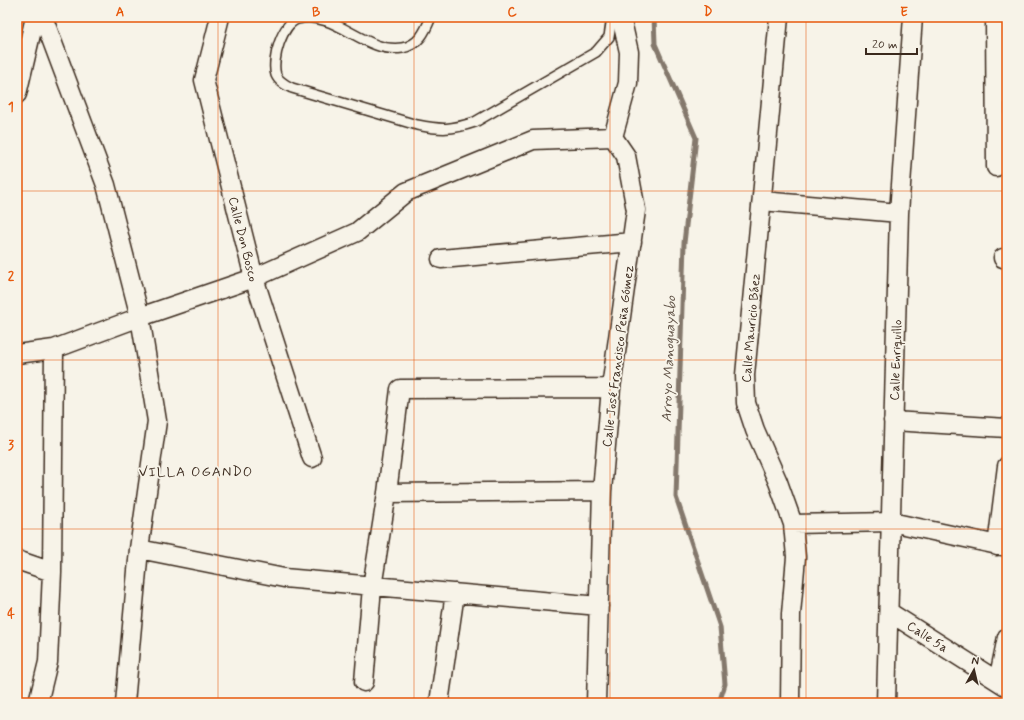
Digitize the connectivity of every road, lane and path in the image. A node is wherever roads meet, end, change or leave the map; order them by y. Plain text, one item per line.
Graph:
1 (35, 17) edge
2 (43, 17) edge
3 (220, 17) edge
4 (431, 17) edge
5 (612, 17) edge
6 (621, 17) edge
7 (779, 17) edge
8 (913, 17) edge
9 (995, 17) edge
10 (17, 94) edge
11 (613, 137) junction
12 (996, 167) dead end
13 (762, 201) junction
14 (899, 213) junction
15 (632, 242) junction
16 (440, 259) dead end
17 (254, 278) junction
18 (140, 317) junction
19 (54, 349) junction
20 (17, 354) edge
21 (611, 388) junction
22 (893, 421) junction
23 (1007, 428) edge
24 (312, 458) dead end
25 (1007, 466) edge
26 (602, 491) junction
27 (387, 493) junction
28 (891, 522) junction
29 (793, 524) junction
30 (1002, 546) edge
31 (139, 549) junction
32 (17, 560) edge
33 (52, 572) junction
34 (372, 587) junction
35 (455, 593) junction
36 (599, 606) junction
37 (889, 612) junction
38 (1007, 637) edge
39 (364, 682) dead end
40 (1003, 684) edge
41 (38, 703) edge
42 (125, 703) edge
43 (440, 703) edge
44 (596, 703) edge
45 (790, 703) edge
46 (886, 703) edge

1 - 10 street
2 - 18 street
3 - 17 street, Calle Don Bosco
4 - 5 lane
6 - 11 street
7 - 13 street, Calle Mauricio Báez
8 - 14 street, Calle Enriquillo
9 - 12 street
11 - 15 street, Calle José Francisco Peña Gómez
11 - 17 street
13 - 14 street
13 - 29 street, Calle Mauricio Báez
14 - 22 street, Calle Enriquillo
15 - 16 street
15 - 21 street, Calle José Francisco Peña Gómez
17 - 18 street
17 - 24 street, Calle Don Bosco
18 - 19 street
18 - 31 street
19 - 20 street
19 - 33 street
21 - 26 street, Calle José Francisco Peña Gómez
21 - 27 street
22 - 23 street
22 - 28 street, Calle Enriquillo
25 - 30 street
26 - 27 street
26 - 36 street, Calle José Francisco Peña Gómez
27 - 34 street
28 - 29 street
28 - 30 street
28 - 37 street, Calle Enriquillo
29 - 45 street, Calle Mauricio Báez
31 - 34 street
31 - 42 street
32 - 33 street
33 - 41 street
34 - 35 street
34 - 39 street
35 - 36 street
35 - 43 street
36 - 44 street, Calle José Francisco Peña Gómez
37 - 40 street, Calle 5a
37 - 46 street, Calle Enriquillo
38 - 40 street

